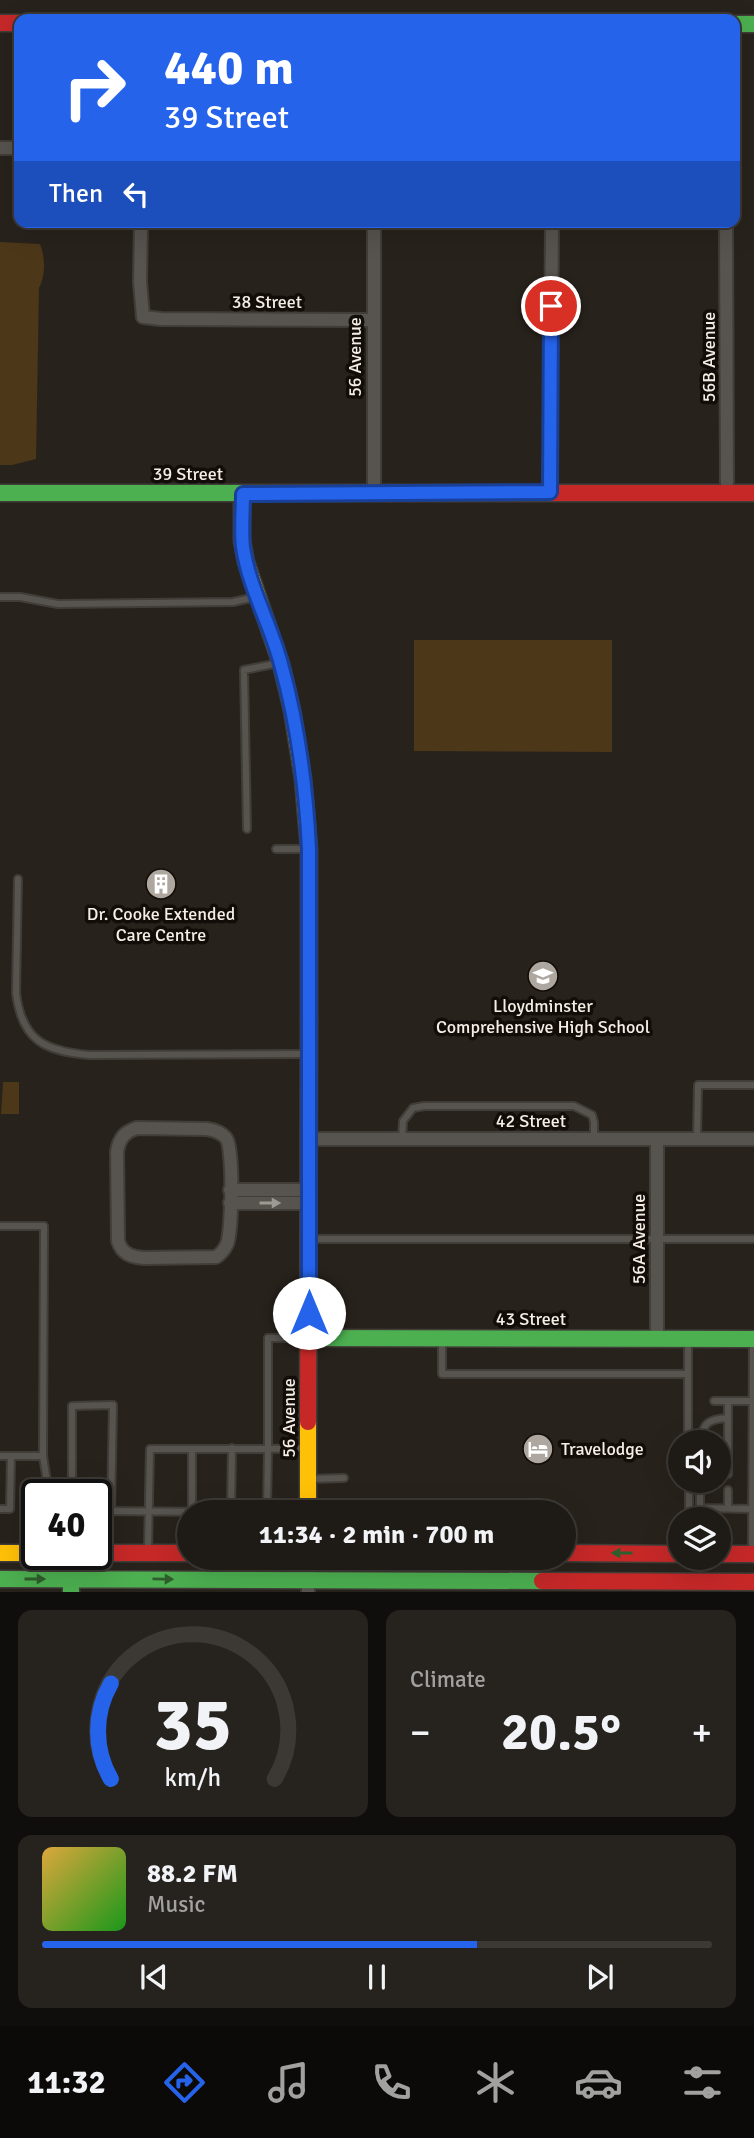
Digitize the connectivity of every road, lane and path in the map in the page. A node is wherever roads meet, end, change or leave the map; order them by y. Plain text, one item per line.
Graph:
1 (141, 228) edge
2 (374, 228) edge
3 (552, 228) edge
4 (726, 228) edge
5 (374, 320) junction
6 (374, 492) junction
7 (550, 492) junction
8 (727, 492) junction
9 (0, 493) edge
10 (754, 493) edge
11 (243, 494) junction
12 (257, 596) junction
13 (0, 597) edge
14 (281, 663) junction
15 (247, 829) dead end
16 (276, 849) dead end
17 (309, 849) junction
18 (18, 879) dead end
19 (309, 1054) junction
20 (754, 1085) edge
21 (309, 1139) junction
22 (401, 1139) junction
23 (594, 1139) junction
24 (657, 1139) junction
25 (697, 1139) junction
26 (754, 1139) edge
27 (309, 1196) junction
28 (230, 1197) junction
29 (0, 1226) edge
30 (309, 1239) junction
31 (657, 1239) junction
32 (754, 1239) edge
33 (309, 1338) junction
34 (442, 1338) junction
35 (657, 1339) junction
36 (688, 1339) junction
37 (753, 1339) edge
38 (753, 1369) edge
39 (688, 1374) junction
40 (714, 1401) dead end
41 (728, 1401) junction
42 (753, 1401) edge
43 (728, 1418) junction
44 (688, 1430) edge
45 (703, 1430) edge
46 (728, 1430) edge
47 (753, 1430) edge
48 (232, 1448) junction
49 (308, 1448) junction
50 (192, 1449) junction
51 (268, 1449) junction
52 (0, 1456) edge
53 (11, 1456) junction
54 (43, 1456) junction
55 (344, 1478) dead end
56 (47, 1479) edge
57 (72, 1479) edge
58 (112, 1479) edge
59 (308, 1479) junction
60 (192, 1500) edge
61 (231, 1500) edge
62 (267, 1500) edge
63 (308, 1500) edge
64 (731, 1508) edge
65 (753, 1508) edge
66 (0, 1509) edge
67 (112, 1511) edge
68 (149, 1511) junction
69 (177, 1512) edge
70 (0, 1553) edge
71 (21, 1553) edge
72 (112, 1553) edge
73 (148, 1553) junction
74 (177, 1553) edge
75 (576, 1553) edge
76 (668, 1554) edge
77 (731, 1554) edge
78 (753, 1554) edge
79 (0, 1579) edge
80 (754, 1582) edge
81 (71, 1585) edge
82 (136, 1585) edge
83 (221, 1586) edge
84 (248, 1586) edge
85 (308, 1586) edge
86 (391, 1586) edge
87 (463, 1586) edge
88 (531, 1586) edge
89 (612, 1587) edge
90 (651, 1587) edge

1 - 5 street, 38 Street
2 - 5 street, 56 Avenue
3 - 7 street
4 - 8 street, 56B Avenue
5 - 6 street, 56 Avenue
6 - 7 main road, 39 Street
6 - 11 main road, 39 Street
7 - 8 main road, 39 Street
8 - 10 main road, 39 Street
9 - 11 main road, 39 Street
11 - 12 main road, 56 Avenue
12 - 13 lane
12 - 14 main road, 56 Avenue
14 - 15 lane
14 - 17 main road, 56 Avenue
16 - 17 lane
17 - 19 main road, 56 Avenue
18 - 19 lane
19 - 21 main road, 56 Avenue
20 - 25 lane
21 - 22 street, 42 Street
21 - 27 main road, 56 Avenue
22 - 23 street, 42 Street
22 - 23 lane
23 - 24 street, 42 Street
24 - 25 street, 42 Street
24 - 31 street, 56A Avenue
25 - 26 street, 42 Street
27 - 28 street
27 - 30 main road, 56 Avenue
28 - 28 street
29 - 54 lane
30 - 31 lane
30 - 33 main road, 56 Avenue
31 - 32 lane
31 - 35 street, 56A Avenue
33 - 34 main road, 43 Street
33 - 49 main road, 56 Avenue
33 - 51 lane
34 - 35 main road, 43 Street
34 - 39 lane
35 - 36 main road, 43 Street
36 - 37 main road, 43 Street
36 - 39 lane
37 - 38 lane
38 - 42 lane
39 - 44 lane
40 - 41 lane
41 - 42 lane
41 - 43 lane
42 - 47 lane
43 - 45 lane
43 - 46 lane
47 - 65 lane
48 - 50 lane
48 - 51 lane
48 - 61 lane
49 - 51 lane
49 - 59 main road, 56 Avenue
50 - 60 lane
50 - 68 lane
51 - 62 lane
52 - 53 lane
53 - 54 lane
53 - 66 lane
54 - 56 lane
55 - 59 lane
57 - 58 lane
59 - 63 main road, 56 Avenue
64 - 65 lane
65 - 78 lane
67 - 68 lane
68 - 69 lane
68 - 73 lane
70 - 71 main road
72 - 73 main road
73 - 74 main road
76 -> 75 main road
77 - 78 main road
79 -> 81 main road
80 - 90 main road
81 - 82 main road
82 -> 83 main road
83 - 84 main road
84 - 85 main road
85 - 86 main road
86 - 87 main road
87 - 88 main road
88 - 89 main road
89 - 90 main road

